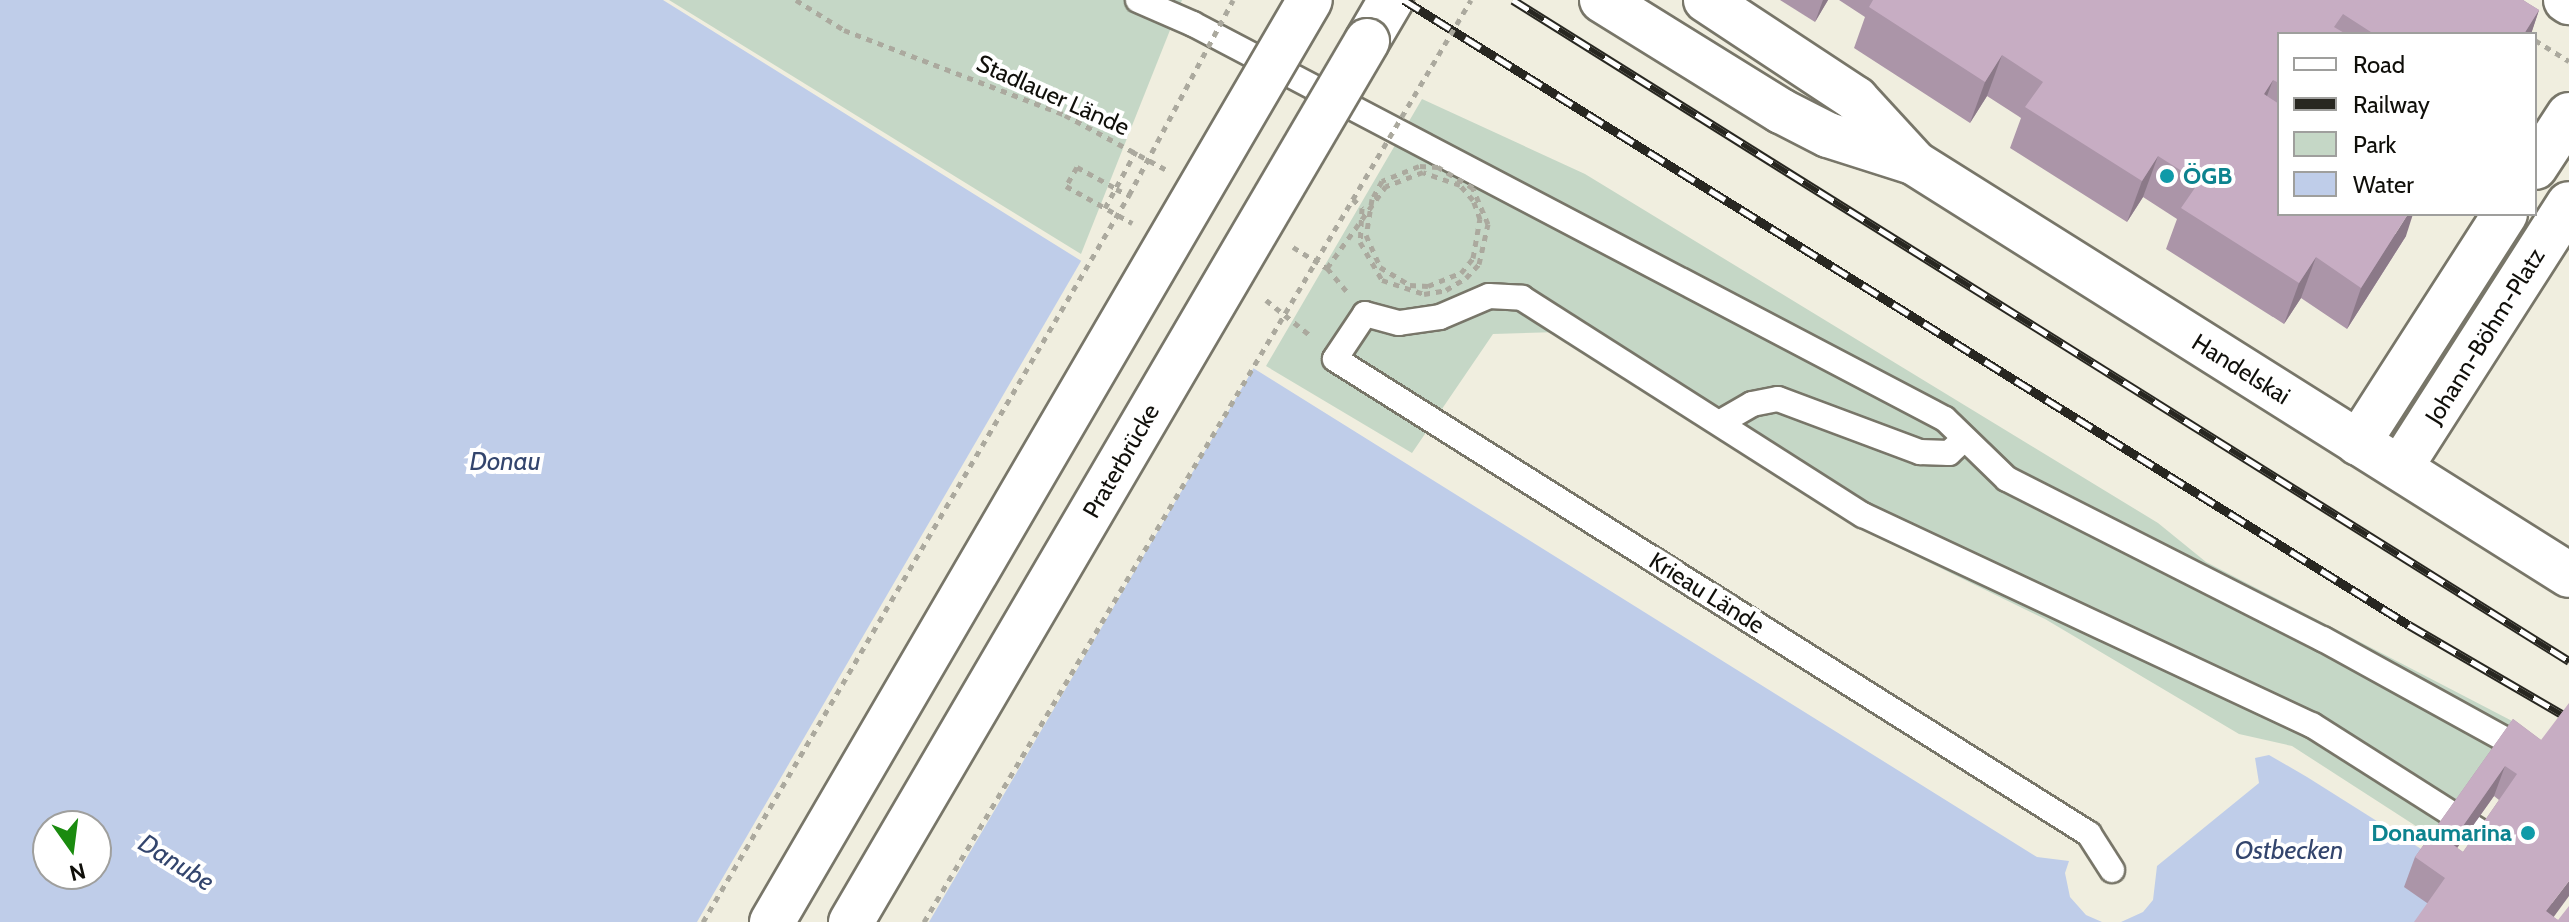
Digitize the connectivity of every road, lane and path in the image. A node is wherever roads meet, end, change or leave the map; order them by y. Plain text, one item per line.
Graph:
1 (796, 0) edge
2 (1138, 0) edge
3 (1233, 0) edge
4 (1310, 0) edge
5 (1391, 0) edge
6 (1471, 0) edge
7 (1602, 0) edge
8 (1706, 0) edge
9 (2537, 42) edge
10 (2569, 61) edge
11 (2569, 115) edge
12 (1136, 151) junction
13 (1913, 162) junction
14 (2537, 164) edge
15 (1077, 167) junction
16 (1177, 176) dead end
17 (1117, 189) junction
18 (1129, 195) junction
19 (1353, 199) junction
20 (2569, 204) edge
21 (2504, 216) edge
22 (1286, 243) dead end
23 (1721, 422) junction
24 (1963, 440) junction
25 (2358, 443) junction
26 (2400, 468) junction
27 (2569, 575) edge
28 (2569, 775) edge
29 (2528, 863) edge
30 (2112, 870) dead end
31 (703, 922) edge
32 (772, 922) edge
33 (851, 922) edge
34 (924, 922) edge

1 - 12 path, Stadlauer Lände
2 - 24 lane
3 - 18 path, bridge
4 - 32 main road, bridge
5 - 33 main road, Praterbrücke, bridge
6 - 19 path, bridge
7 - 13 main road, Handelskai
8 - 13 main road, Handelskai
9 - 10 path
11 - 14 main road
12 - 16 path, Stadlauer Lände
12 - 17 path
13 - 25 main road, Handelskai
15 - 17 path
15 - 17 path
15 - 18 path, bridge
18 - 31 path, bridge
19 - 22 path, bridge
19 - 34 path, bridge
20 - 26 main road, Johann-Böhm-Platz
21 - 25 main road, Johann-Böhm-Platz
23 - 24 lane
23 - 29 lane
23 - 30 lane, Krieau Lände
24 - 28 lane
25 - 26 main road, Handelskai
26 - 27 main road, Handelskai

